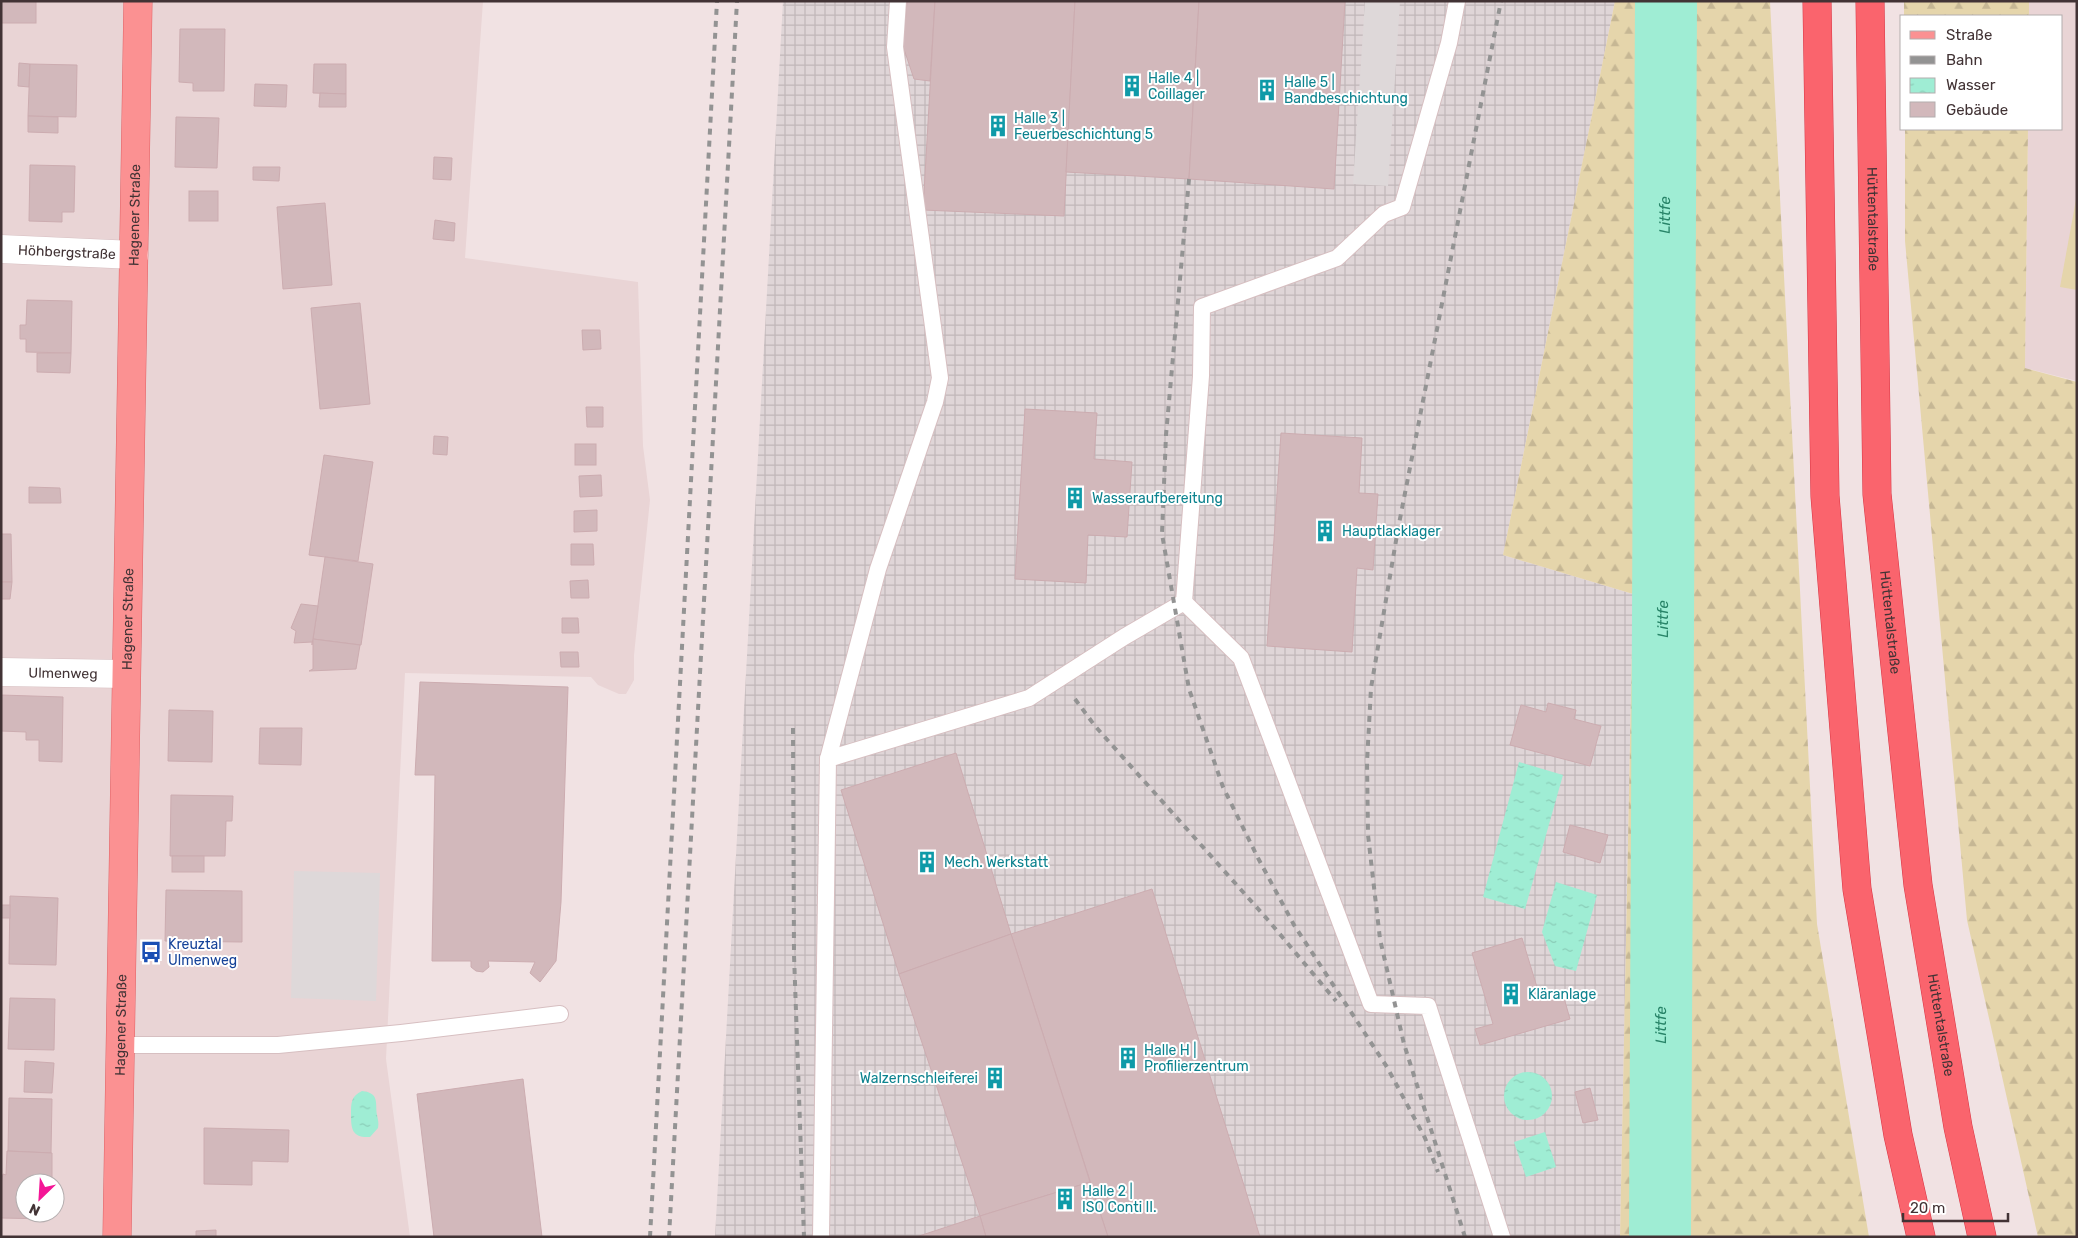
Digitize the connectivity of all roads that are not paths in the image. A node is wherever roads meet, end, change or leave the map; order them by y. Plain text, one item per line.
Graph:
1 (138, 1) edge
2 (898, 1) edge
3 (1457, 1) edge
4 (1818, 1) edge
5 (1870, 1) edge
6 (1, 249) edge
7 (134, 255) junction
8 (1184, 602) junction
9 (1, 672) edge
10 (126, 674) junction
11 (828, 759) junction
12 (560, 1014) dead end
13 (120, 1045) junction
14 (117, 1237) edge
15 (821, 1237) edge
16 (1502, 1237) edge
17 (1921, 1237) edge
18 (1982, 1237) edge

1 - 7 main road, Hagener Straße
2 - 11 lane
3 - 8 lane
4 - 17 highway
5 - 18 highway, Hüttentalstraße
6 - 7 street, Höhbergstraße
7 - 10 main road, Hagener Straße
8 - 11 lane
8 - 16 lane
9 - 10 street, Ulmenweg
10 - 13 main road, Hagener Straße
11 - 15 lane
12 - 13 lane
13 - 14 main road, Hagener Straße

